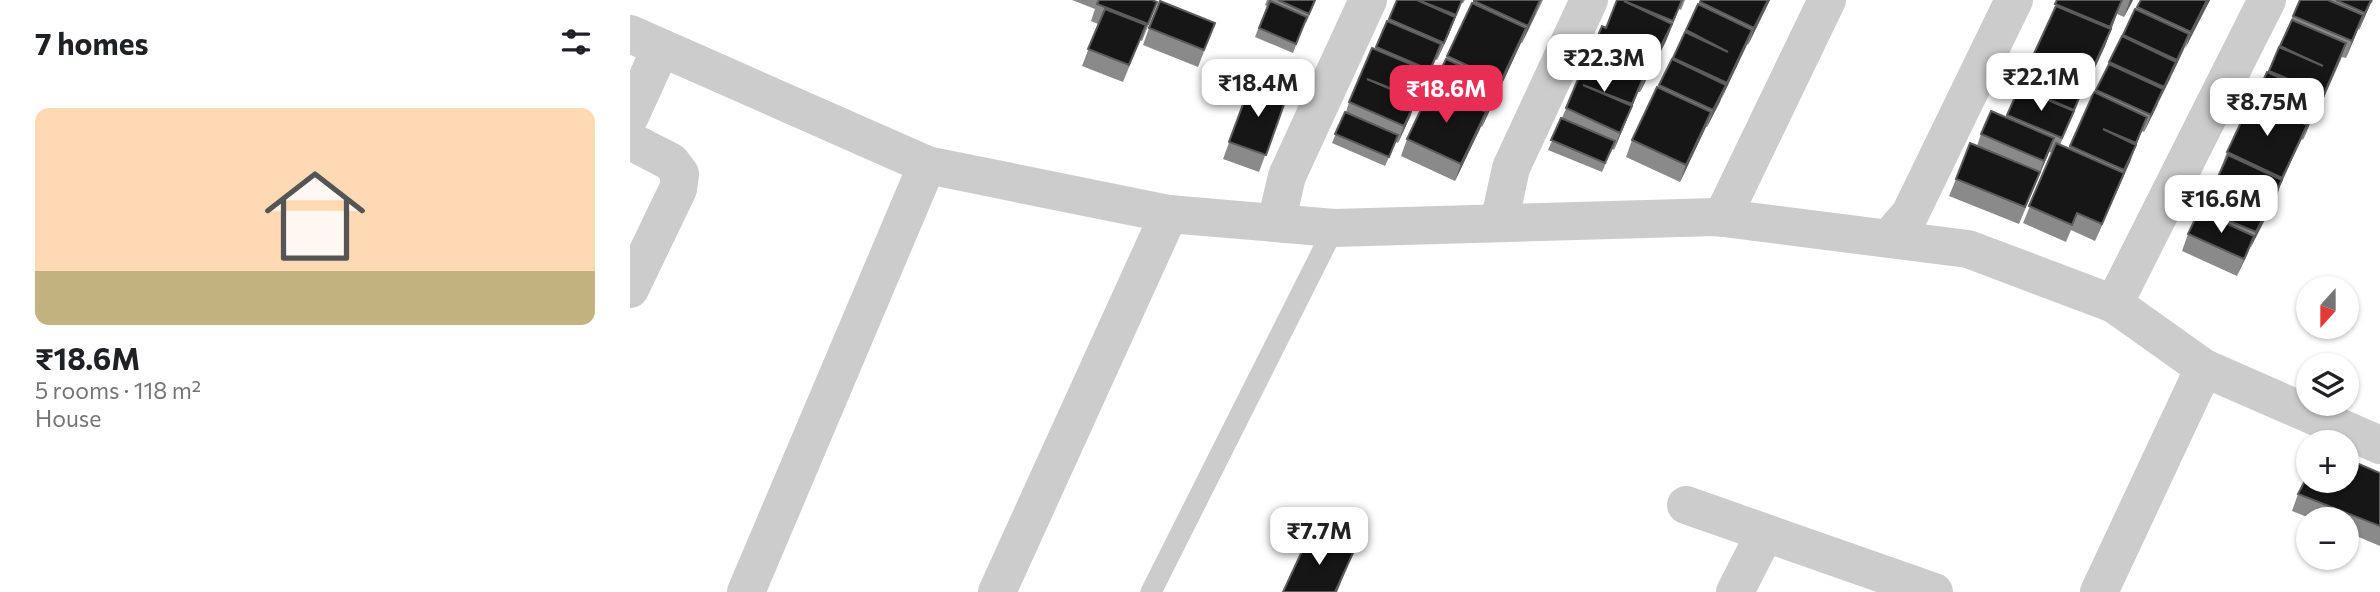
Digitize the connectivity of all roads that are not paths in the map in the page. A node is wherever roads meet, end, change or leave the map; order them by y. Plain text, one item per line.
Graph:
1 (1368, 0) edge
2 (1589, 0) edge
3 (1827, 0) edge
4 (2014, 0) edge
5 (2267, 0) edge
6 (646, 41) edge
7 (630, 116) edge
8 (630, 141) edge
9 (927, 165) junction
10 (1169, 214) junction
11 (1722, 218) junction
12 (1276, 223) junction
13 (1499, 223) junction
14 (1334, 228) junction
15 (1889, 238) junction
16 (630, 289) edge
17 (2114, 304) junction
18 (2204, 368) junction
19 (2380, 445) edge
20 (1686, 505) dead end
21 (1765, 533) junction
22 (746, 592) edge
23 (997, 592) edge
24 (1151, 592) edge
25 (1735, 592) edge
26 (1934, 592) edge
27 (2099, 592) edge

1 - 12 street
2 - 13 street
3 - 11 street
4 - 15 street
5 - 17 street
6 - 7 street
6 - 9 street
8 - 16 street
9 - 10 street
9 - 22 street
10 - 12 street
10 - 23 street
11 - 13 street
11 - 15 street
12 - 14 street
13 - 14 street
14 - 24 lane
15 - 17 street
17 - 18 street
18 - 19 street
18 - 27 street
20 - 21 street
21 - 25 street
21 - 26 street

